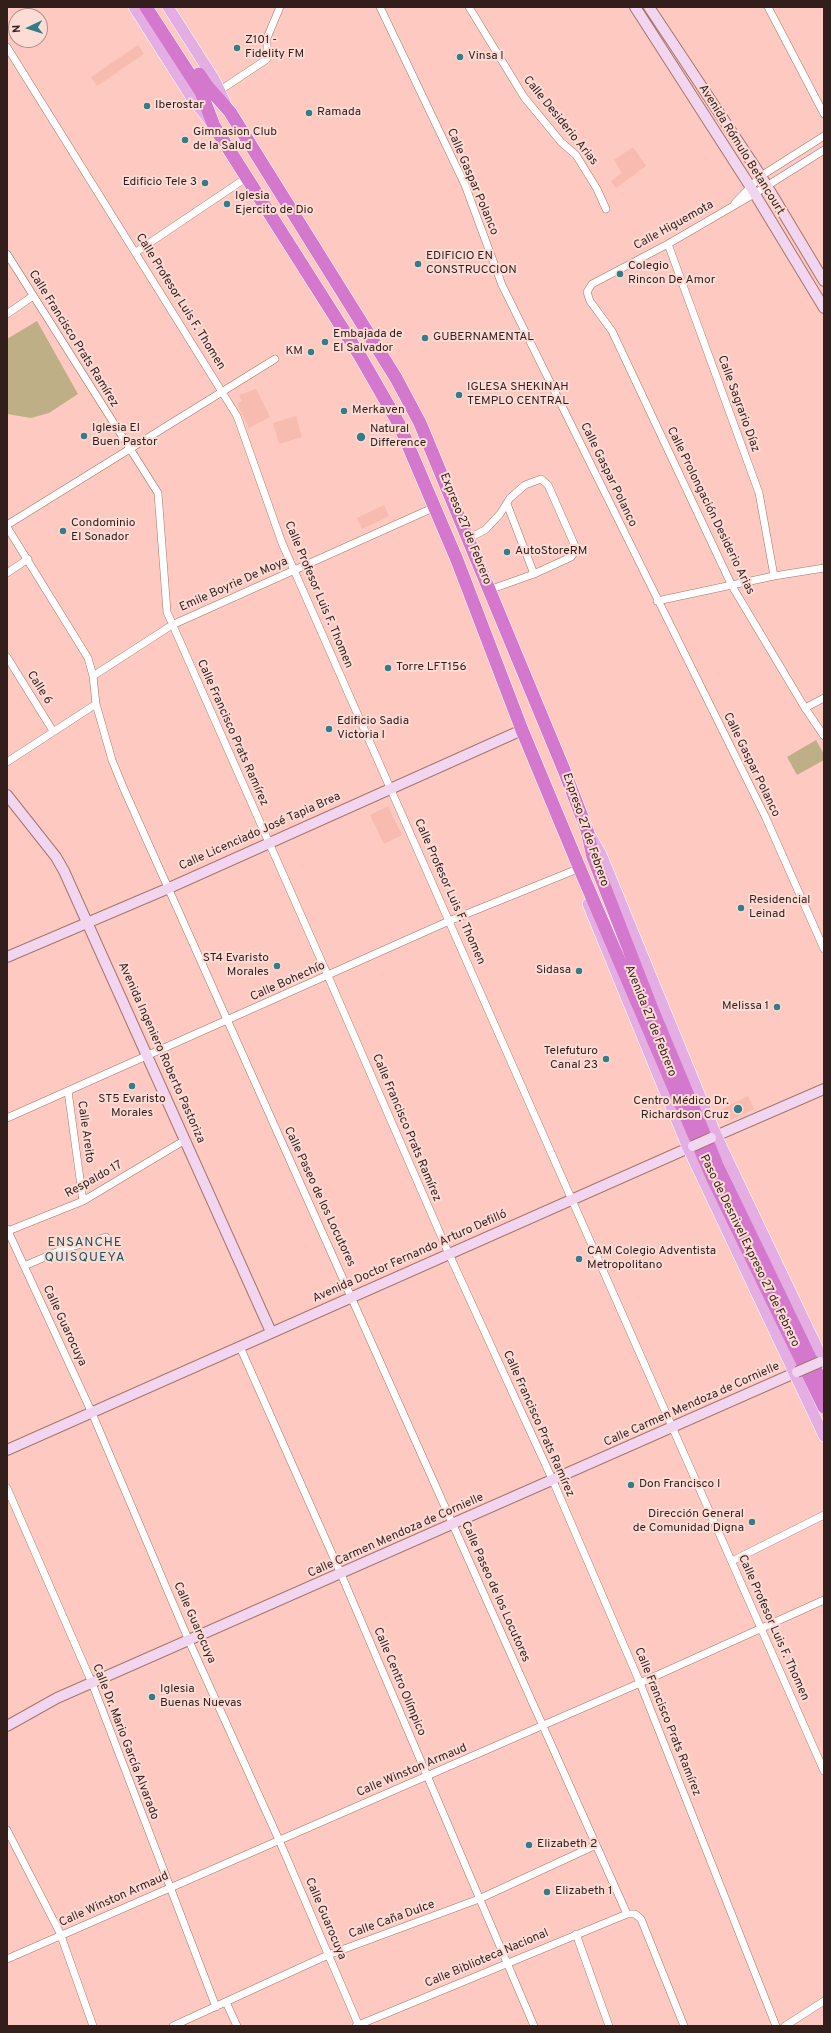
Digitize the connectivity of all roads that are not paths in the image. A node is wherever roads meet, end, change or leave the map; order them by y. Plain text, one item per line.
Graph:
1 (134, 7) edge
2 (146, 7) edge
3 (155, 7) edge
4 (168, 7) edge
5 (280, 7) edge
6 (380, 7) edge
7 (469, 7) edge
8 (635, 7) edge
9 (649, 7) edge
10 (768, 7) edge
11 (7, 47) edge
12 (220, 91) junction
13 (230, 112) junction
14 (824, 114) edge
15 (214, 126) junction
16 (824, 136) edge
17 (824, 150) edge
18 (760, 176) junction
19 (246, 178) junction
20 (766, 186) junction
21 (752, 190) junction
22 (606, 208) dead end
23 (668, 244) junction
24 (136, 252) junction
25 (7, 254) edge
26 (824, 280) edge
27 (587, 292) joint
28 (33, 296) junction
29 (824, 308) edge
30 (7, 314) edge
31 (275, 359) dead end
32 (224, 392) junction
33 (129, 448) junction
34 (506, 504) junction
35 (435, 507) junction
36 (7, 526) edge
37 (469, 538) junction
38 (28, 559) junction
39 (824, 568) edge
40 (294, 570) junction
41 (7, 573) edge
42 (534, 574) junction
43 (774, 576) junction
44 (732, 586) junction
45 (489, 590) junction
46 (657, 601) junction
47 (172, 625) junction
48 (7, 657) edge
49 (93, 676) junction
50 (824, 698) edge
51 (96, 704) junction
52 (804, 708) junction
53 (522, 730) junction
54 (53, 731) junction
55 (824, 736) edge
56 (7, 762) edge
57 (391, 787) junction
58 (7, 795) edge
59 (587, 830) junction
60 (269, 842) junction
61 (581, 871) junction
62 (169, 888) junction
63 (449, 921) junction
64 (87, 922) junction
65 (824, 949) edge
66 (7, 957) edge
67 (328, 976) junction
68 (227, 1021) junction
69 (148, 1054) junction
70 (824, 1089) edge
71 (68, 1091) junction
72 (682, 1095) junction
73 (7, 1118) edge
74 (713, 1136) junction
75 (186, 1140) junction
76 (691, 1147) junction
77 (571, 1200) junction
78 (83, 1201) junction
79 (8, 1230) edge
80 (106, 1237) dead end
81 (449, 1254) junction
82 (24, 1266) junction
83 (352, 1297) junction
84 (271, 1332) junction
85 (240, 1347) junction
86 (823, 1361) edge
87 (795, 1373) junction
88 (824, 1387) edge
89 (824, 1408) edge
90 (92, 1413) junction
91 (674, 1427) junction
92 (824, 1436) edge
93 (7, 1450) edge
94 (553, 1481) junction
95 (7, 1488) edge
96 (824, 1515) edge
97 (453, 1524) junction
98 (732, 1561) junction
99 (341, 1574) junction
100 (824, 1600) edge
101 (760, 1628) junction
102 (189, 1641) junction
103 (92, 1683) junction
104 (640, 1683) junction
105 (7, 1726) edge
106 (542, 1726) junction
107 (824, 1771) edge
108 (427, 1777) junction
109 (7, 1830) edge
110 (279, 1840) junction
111 (596, 1845) junction
112 (170, 1887) junction
113 (479, 1899) junction
114 (627, 1914) junction
115 (576, 1934) junction
116 (61, 1936) junction
117 (328, 1955) junction
118 (7, 1959) edge
119 (506, 1963) junction
120 (824, 2001) edge
121 (226, 2002) junction
122 (216, 2007) junction
123 (93, 2026) edge
124 (173, 2026) edge
125 (237, 2026) edge
126 (358, 2026) edge
127 (534, 2026) edge
128 (609, 2026) edge
129 (684, 2026) edge
130 (776, 2026) edge
131 (785, 2026) edge

1 - 15 main road
2 - 15 highway, Expreso 27 de Febrero
3 - 13 highway, Expreso 27 de Febrero
4 - 12 main road
5 - 12 street
6 - 46 street, Calle Gaspar Polanco
7 - 22 street, Calle Desiderio Arias
8 - 21 street, Avenida Rómulo Betancourt
9 - 18 street, Avenida Rómulo Betancourt
10 - 14 street
11 - 24 street, Calle Profesor Luis F. Thomen
12 - 13 main road
13 - 37 highway, Expreso 27 de Febrero
15 - 19 highway, Expreso 27 de Febrero
16 - 18 street, Calle Higuemota
17 - 20 street, Calle Higuemota
18 - 20 street, Avenida Rómulo Betancourt
18 - 21 street, Calle Higuemota
19 - 24 street
19 - 35 highway, Expreso 27 de Febrero
20 - 21 street, Calle Higuemota
20 - 26 street, Avenida Rómulo Betancourt
21 - 23 street, Calle Higuemota
21 - 29 street, Avenida Rómulo Betancourt
23 - 27 street, Calle Higuemota
23 - 43 street, Calle Sagrario Díaz
24 - 32 street, Calle Profesor Luis F. Thomen
25 - 28 street, Calle Francisco Prats Ramírez
27 - 44 street, Calle Prolongación Desiderio Arias
28 - 30 street
28 - 33 street, Calle Francisco Prats Ramírez
31 - 32 street
32 - 33 street
32 - 40 street, Calle Profesor Luis F. Thomen
33 - 36 street
33 - 47 street, Calle Francisco Prats Ramírez
34 - 37 street
34 - 42 street
34 - 42 street
35 - 40 street, Emile Boyrie De Moya
35 - 53 highway, Expreso 27 de Febrero
36 - 38 street, Calle Paseo de los Locutores
37 - 45 highway, Expreso 27 de Febrero
38 - 41 street
38 - 49 street, Calle Paseo de los Locutores
39 - 43 street
40 - 47 street, Emile Boyrie De Moya
40 - 57 street, Calle Profesor Luis F. Thomen
42 - 45 street
43 - 44 street
44 - 46 street
44 - 52 street, Calle Prolongación Desiderio Arias
45 - 59 highway, Expreso 27 de Febrero
46 - 65 street, Calle Gaspar Polanco
47 - 49 street, Emile Boyrie De Moya
47 - 60 street, Calle Francisco Prats Ramírez
48 - 54 street, Calle 6
49 - 51 street, Calle Paseo de los Locutores
50 - 52 street
51 - 54 street
51 - 62 street, Calle Paseo de los Locutores
52 - 55 street, Calle Prolongación Desiderio Arias
53 - 57 street, Calle Licenciado José Tapia Brea
53 - 61 highway, Expreso 27 de Febrero
54 - 56 street
57 - 60 street, Calle Licenciado José Tapia Brea
57 - 63 street, Calle Profesor Luis F. Thomen
58 - 64 street, Avenida Ingeniero Roberto Pastoriza
59 - 72 highway, Expreso 27 de Febrero
59 - 74 main road, Avenida 27 de Febrero
60 - 62 street, Calle Licenciado José Tapia Brea
60 - 67 street, Calle Francisco Prats Ramírez
61 - 63 street, Calle Bohechío
61 - 72 highway, Expreso 27 de Febrero
61 - 76 main road, Avenida 27 de Febrero
62 - 64 street, Calle Licenciado José Tapia Brea
62 - 68 street, Calle Paseo de los Locutores
63 - 67 street, Calle Bohechío
63 - 77 street, Calle Profesor Luis F. Thomen
64 - 66 street, Calle Licenciado José Tapia Brea
64 - 69 street, Avenida Ingeniero Roberto Pastoriza
67 - 68 street, Calle Bohechío
67 - 81 street, Calle Francisco Prats Ramírez
68 - 69 street, Calle Bohechío
68 - 83 street, Calle Paseo de los Locutores
69 - 71 street, Calle Bohechío
69 - 75 street, Avenida Ingeniero Roberto Pastoriza
70 - 74 street, Avenida Doctor Fernando Arturo Defilló
71 - 73 street, Calle Bohechío
71 - 78 street, Calle Areito
72 - 88 highway, Paso de Desnivel Expreso 27 de Febrero
72 - 89 highway, Paso de Desnivel Expreso 27 de Febrero
74 - 76 street, Avenida Doctor Fernando Arturo Defilló, bridge
74 - 86 main road, Avenida 27 de Febrero
75 - 78 street, Respaldo 17
75 - 84 street, Avenida Ingeniero Roberto Pastoriza
76 - 77 street, Avenida Doctor Fernando Arturo Defilló
76 - 87 main road, Avenida 27 de Febrero
77 - 81 street, Avenida Doctor Fernando Arturo Defilló
77 - 91 street, Calle Profesor Luis F. Thomen
78 - 79 street, Respaldo 17
79 - 82 street, Calle Guarocuya
80 - 82 street
81 - 83 street, Avenida Doctor Fernando Arturo Defilló
81 - 94 street, Calle Francisco Prats Ramírez
82 - 90 street, Calle Guarocuya
83 - 84 street, Avenida Doctor Fernando Arturo Defilló
83 - 97 street, Calle Paseo de los Locutores
84 - 85 street, Avenida Doctor Fernando Arturo Defilló
85 - 90 street, Avenida Doctor Fernando Arturo Defilló
85 - 99 street, Calle Centro Olímpico
86 - 87 street, Calle Carmen Mendoza de Cornielle, bridge
87 - 91 street, Calle Carmen Mendoza de Cornielle
87 - 92 main road, Avenida 27 de Febrero
90 - 93 street, Avenida Doctor Fernando Arturo Defilló
90 - 102 street, Calle Guarocuya
91 - 94 street, Calle Carmen Mendoza de Cornielle
91 - 98 street, Calle Profesor Luis F. Thomen
94 - 97 street, Calle Carmen Mendoza de Cornielle
94 - 104 street, Calle Francisco Prats Ramírez
95 - 103 street, Calle Dr. Mario García Alvarado
96 - 98 street
97 - 99 street, Calle Carmen Mendoza de Cornielle
97 - 106 street, Calle Paseo de los Locutores
98 - 101 street, Calle Profesor Luis F. Thomen
99 - 102 street, Calle Carmen Mendoza de Cornielle
99 - 108 street, Calle Centro Olímpico
100 - 101 street, Calle Winston Armaud
101 - 104 street, Calle Winston Armaud
101 - 107 street, Calle Profesor Luis F. Thomen
102 - 103 street, Calle Carmen Mendoza de Cornielle
102 - 110 street, Calle Guarocuya
103 - 105 street, Calle Carmen Mendoza de Cornielle
103 - 112 street, Calle Dr. Mario García Alvarado
104 - 106 street, Calle Winston Armaud
104 - 130 street, Calle Francisco Prats Ramírez
106 - 108 street, Calle Winston Armaud
106 - 111 street, Calle Paseo de los Locutores
108 - 110 street, Calle Winston Armaud
108 - 113 street, Calle Centro Olímpico
109 - 116 street
110 - 112 street, Calle Winston Armaud
110 - 117 street, Calle Guarocuya
111 - 113 street, Calle Caña Dulce
111 - 114 street, Calle Paseo de los Locutores
112 - 116 street, Calle Winston Armaud
112 - 122 street, Calle Dr. Mario García Alvarado
113 - 117 street, Calle Caña Dulce
113 - 119 street, Calle Centro Olímpico
114 - 115 street, Calle Biblioteca Nacional
114 - 129 street
115 - 119 street, Calle Biblioteca Nacional
115 - 128 street
116 - 118 street, Calle Winston Armaud
116 - 123 street
117 - 121 street, Calle Caña Dulce
117 - 126 street, Calle Guarocuya
119 - 126 street, Calle Biblioteca Nacional
119 - 127 street, Calle Centro Olímpico
120 - 131 street
121 - 122 street, Calle Caña Dulce
121 - 125 street
122 - 124 street, Calle Caña Dulce

